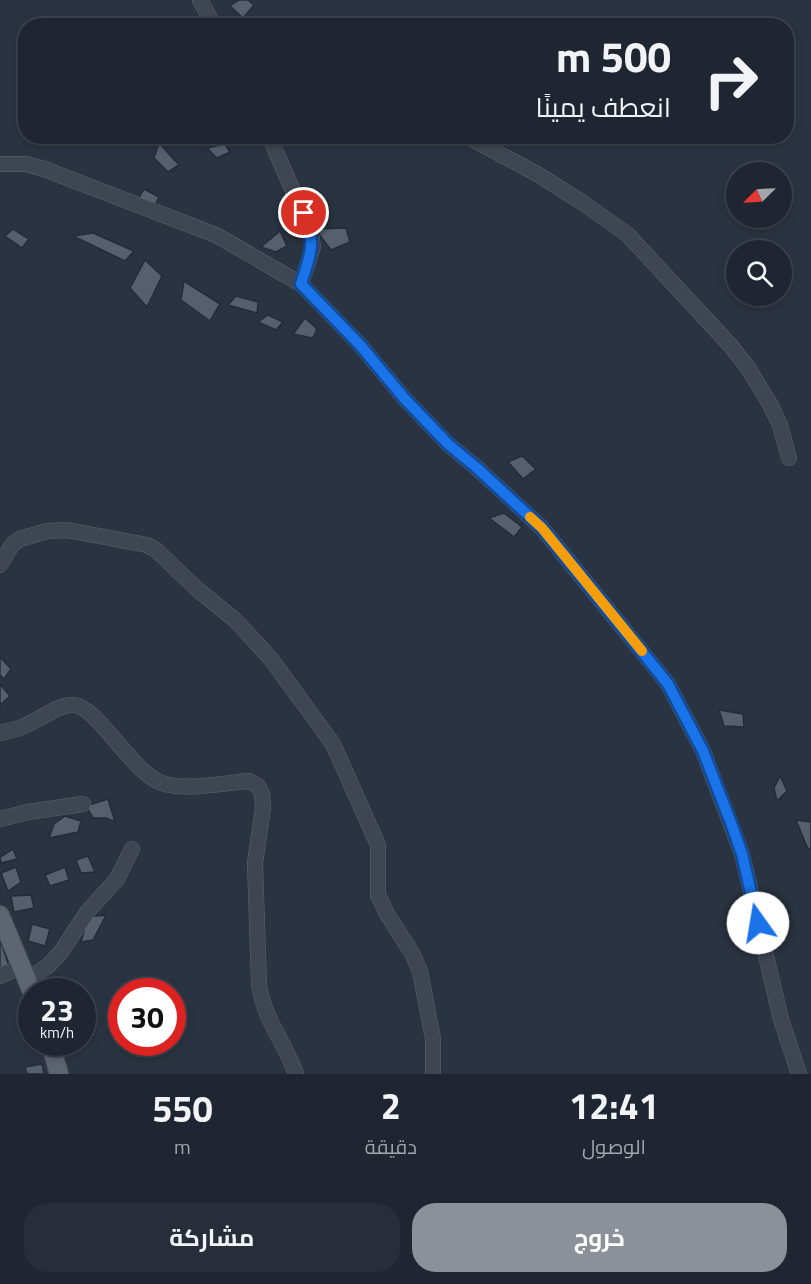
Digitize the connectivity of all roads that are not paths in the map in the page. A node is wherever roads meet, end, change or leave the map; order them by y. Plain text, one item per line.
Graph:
1 (200, 0) edge
2 (212, 18) edge
3 (272, 144) edge
4 (481, 144) edge
5 (0, 164) edge
6 (301, 284) junction
7 (789, 458) dead end
8 (0, 565) edge
9 (0, 733) edge
10 (83, 804) dead end
11 (0, 819) edge
12 (132, 849) dead end
13 (0, 915) edge
14 (0, 976) edge
15 (18, 978) edge
16 (27, 978) edge
17 (29, 978) edge
18 (54, 1056) edge
19 (59, 1074) edge
20 (296, 1074) edge
21 (433, 1074) edge
22 (799, 1074) edge

1 - 2 street
3 - 6 street
4 - 7 street
5 - 6 street
6 - 22 street
8 - 21 street
9 - 20 street
10 - 11 street
12 - 17 street
13 - 16 main road
14 - 15 street
18 - 19 main road

